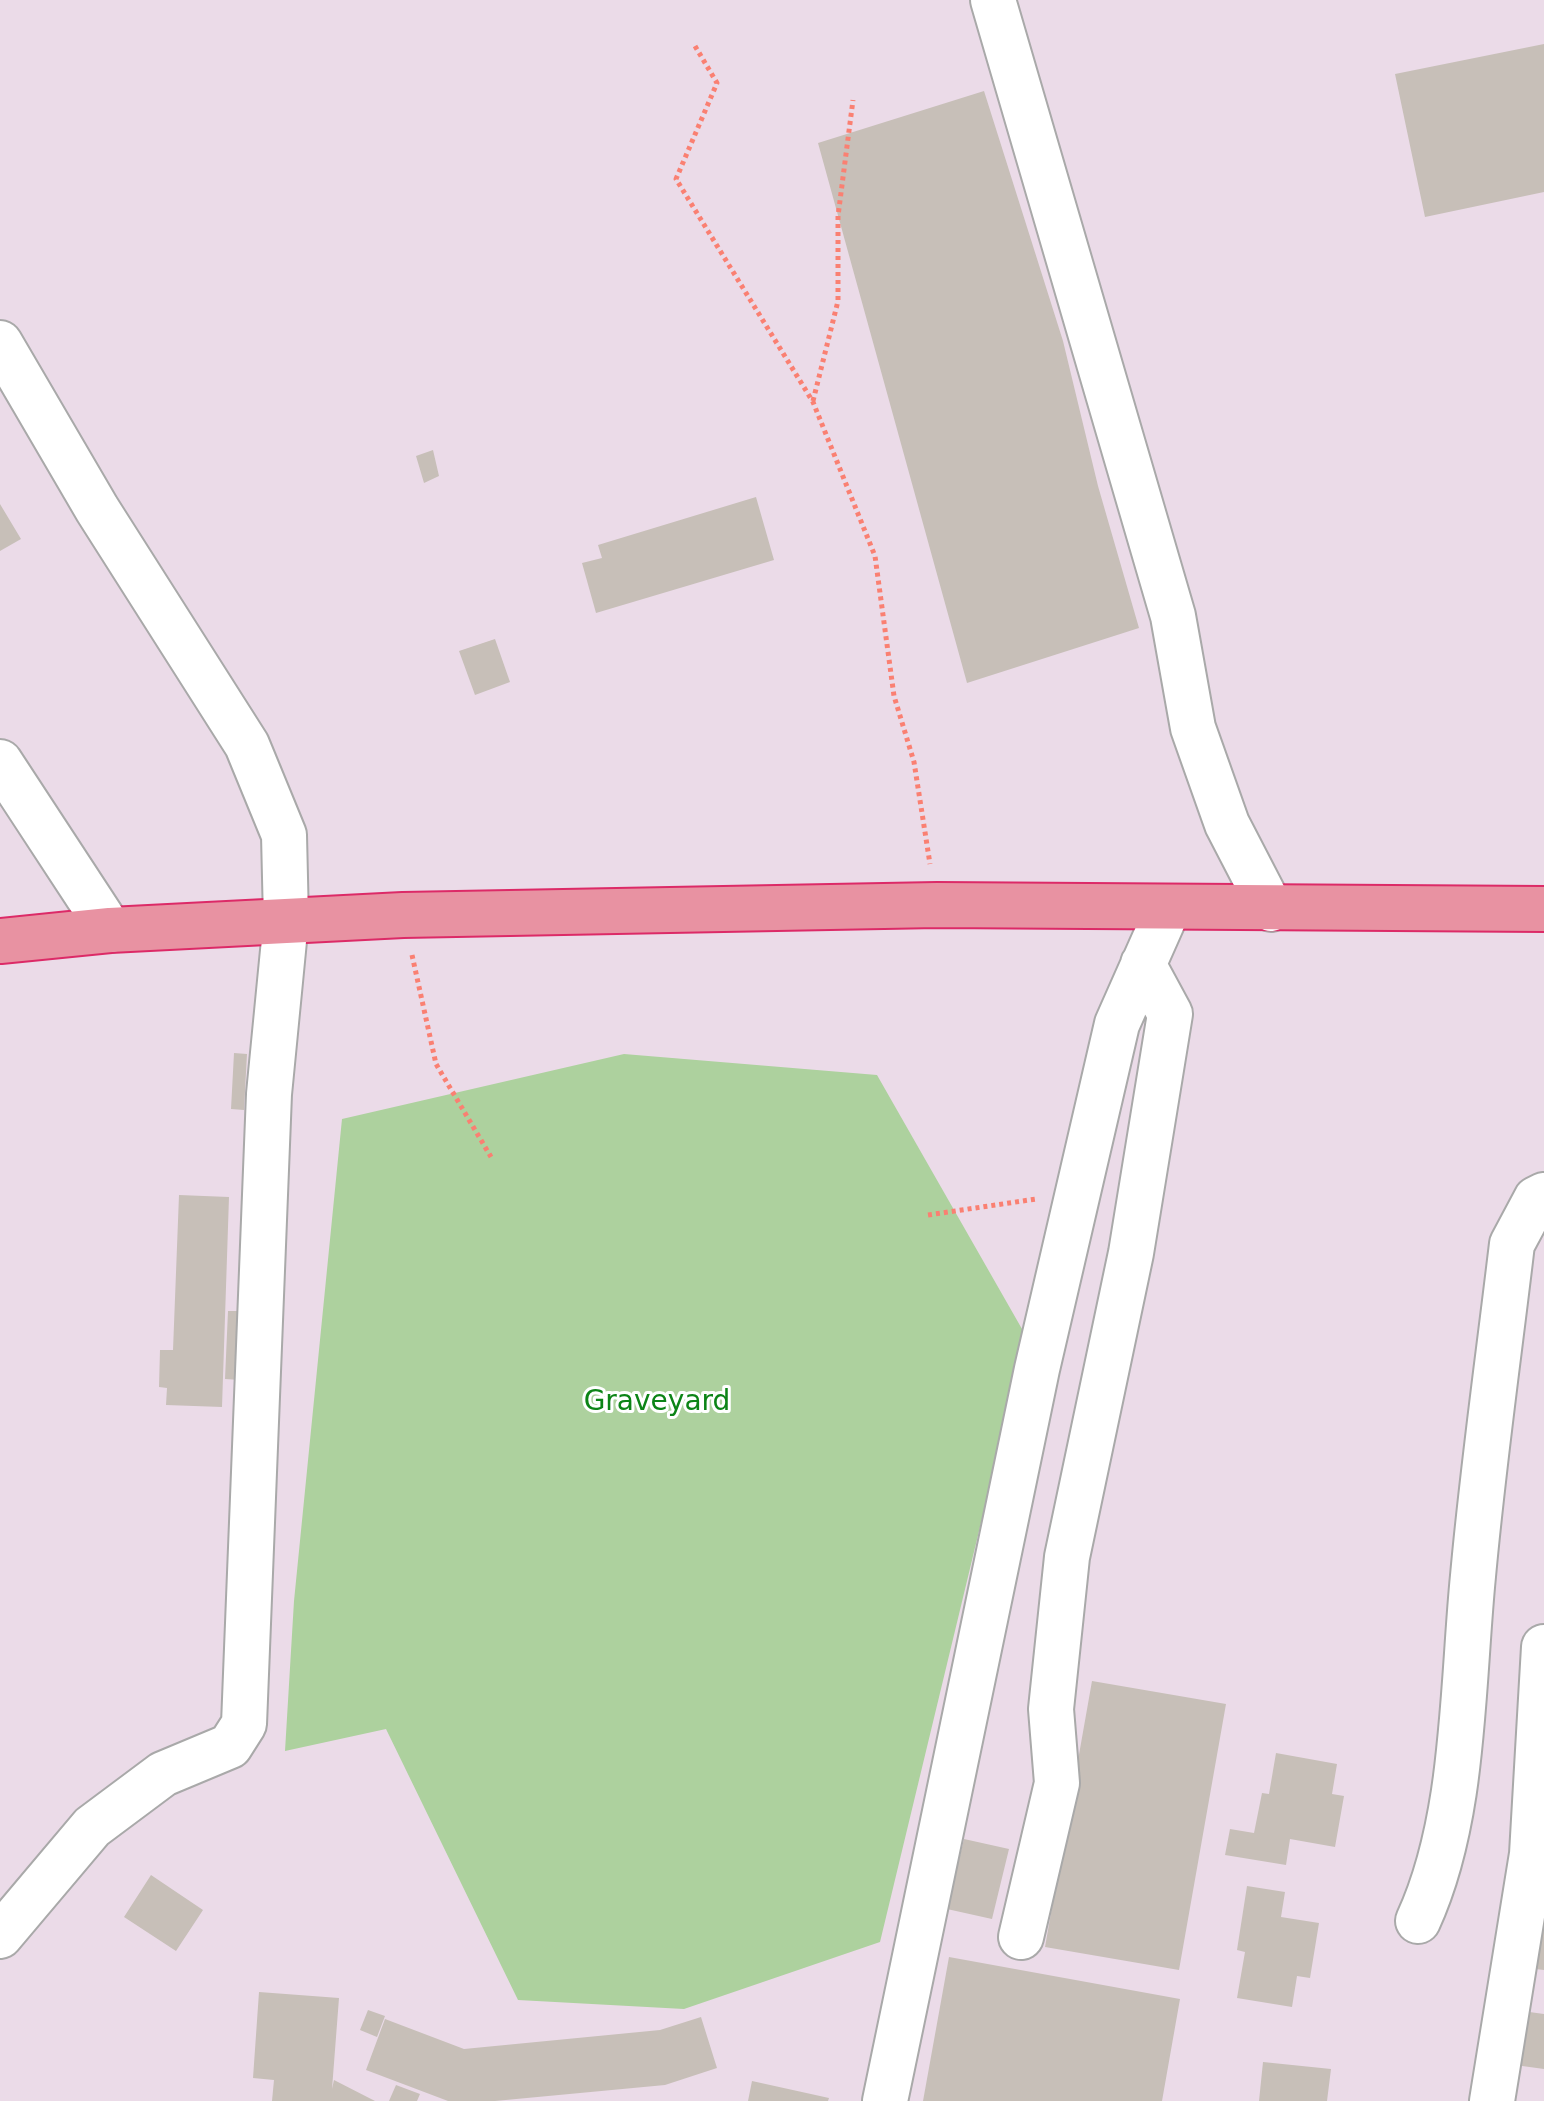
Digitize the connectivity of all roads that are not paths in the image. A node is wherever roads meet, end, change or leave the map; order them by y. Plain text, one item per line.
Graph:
1 (993, 0) edge
2 (0, 343) edge
3 (0, 762) edge
4 (1168, 909) junction
5 (1271, 909) junction
6 (1544, 909) edge
7 (286, 920) junction
8 (110, 930) junction
9 (0, 941) edge
10 (1143, 964) junction
11 (1544, 1195) edge
12 (1544, 1647) edge
13 (1418, 1921) dead end
14 (0, 1936) edge
15 (1021, 1937) dead end
16 (885, 2101) edge
17 (1492, 2101) edge

1 - 5 street
2 - 7 street
3 - 8 street
4 - 5 highway
4 - 7 highway
4 - 10 street
5 - 6 highway
7 - 8 highway
7 - 14 street
8 - 9 highway
10 - 15 street
10 - 16 street
11 - 13 street
12 - 17 street

